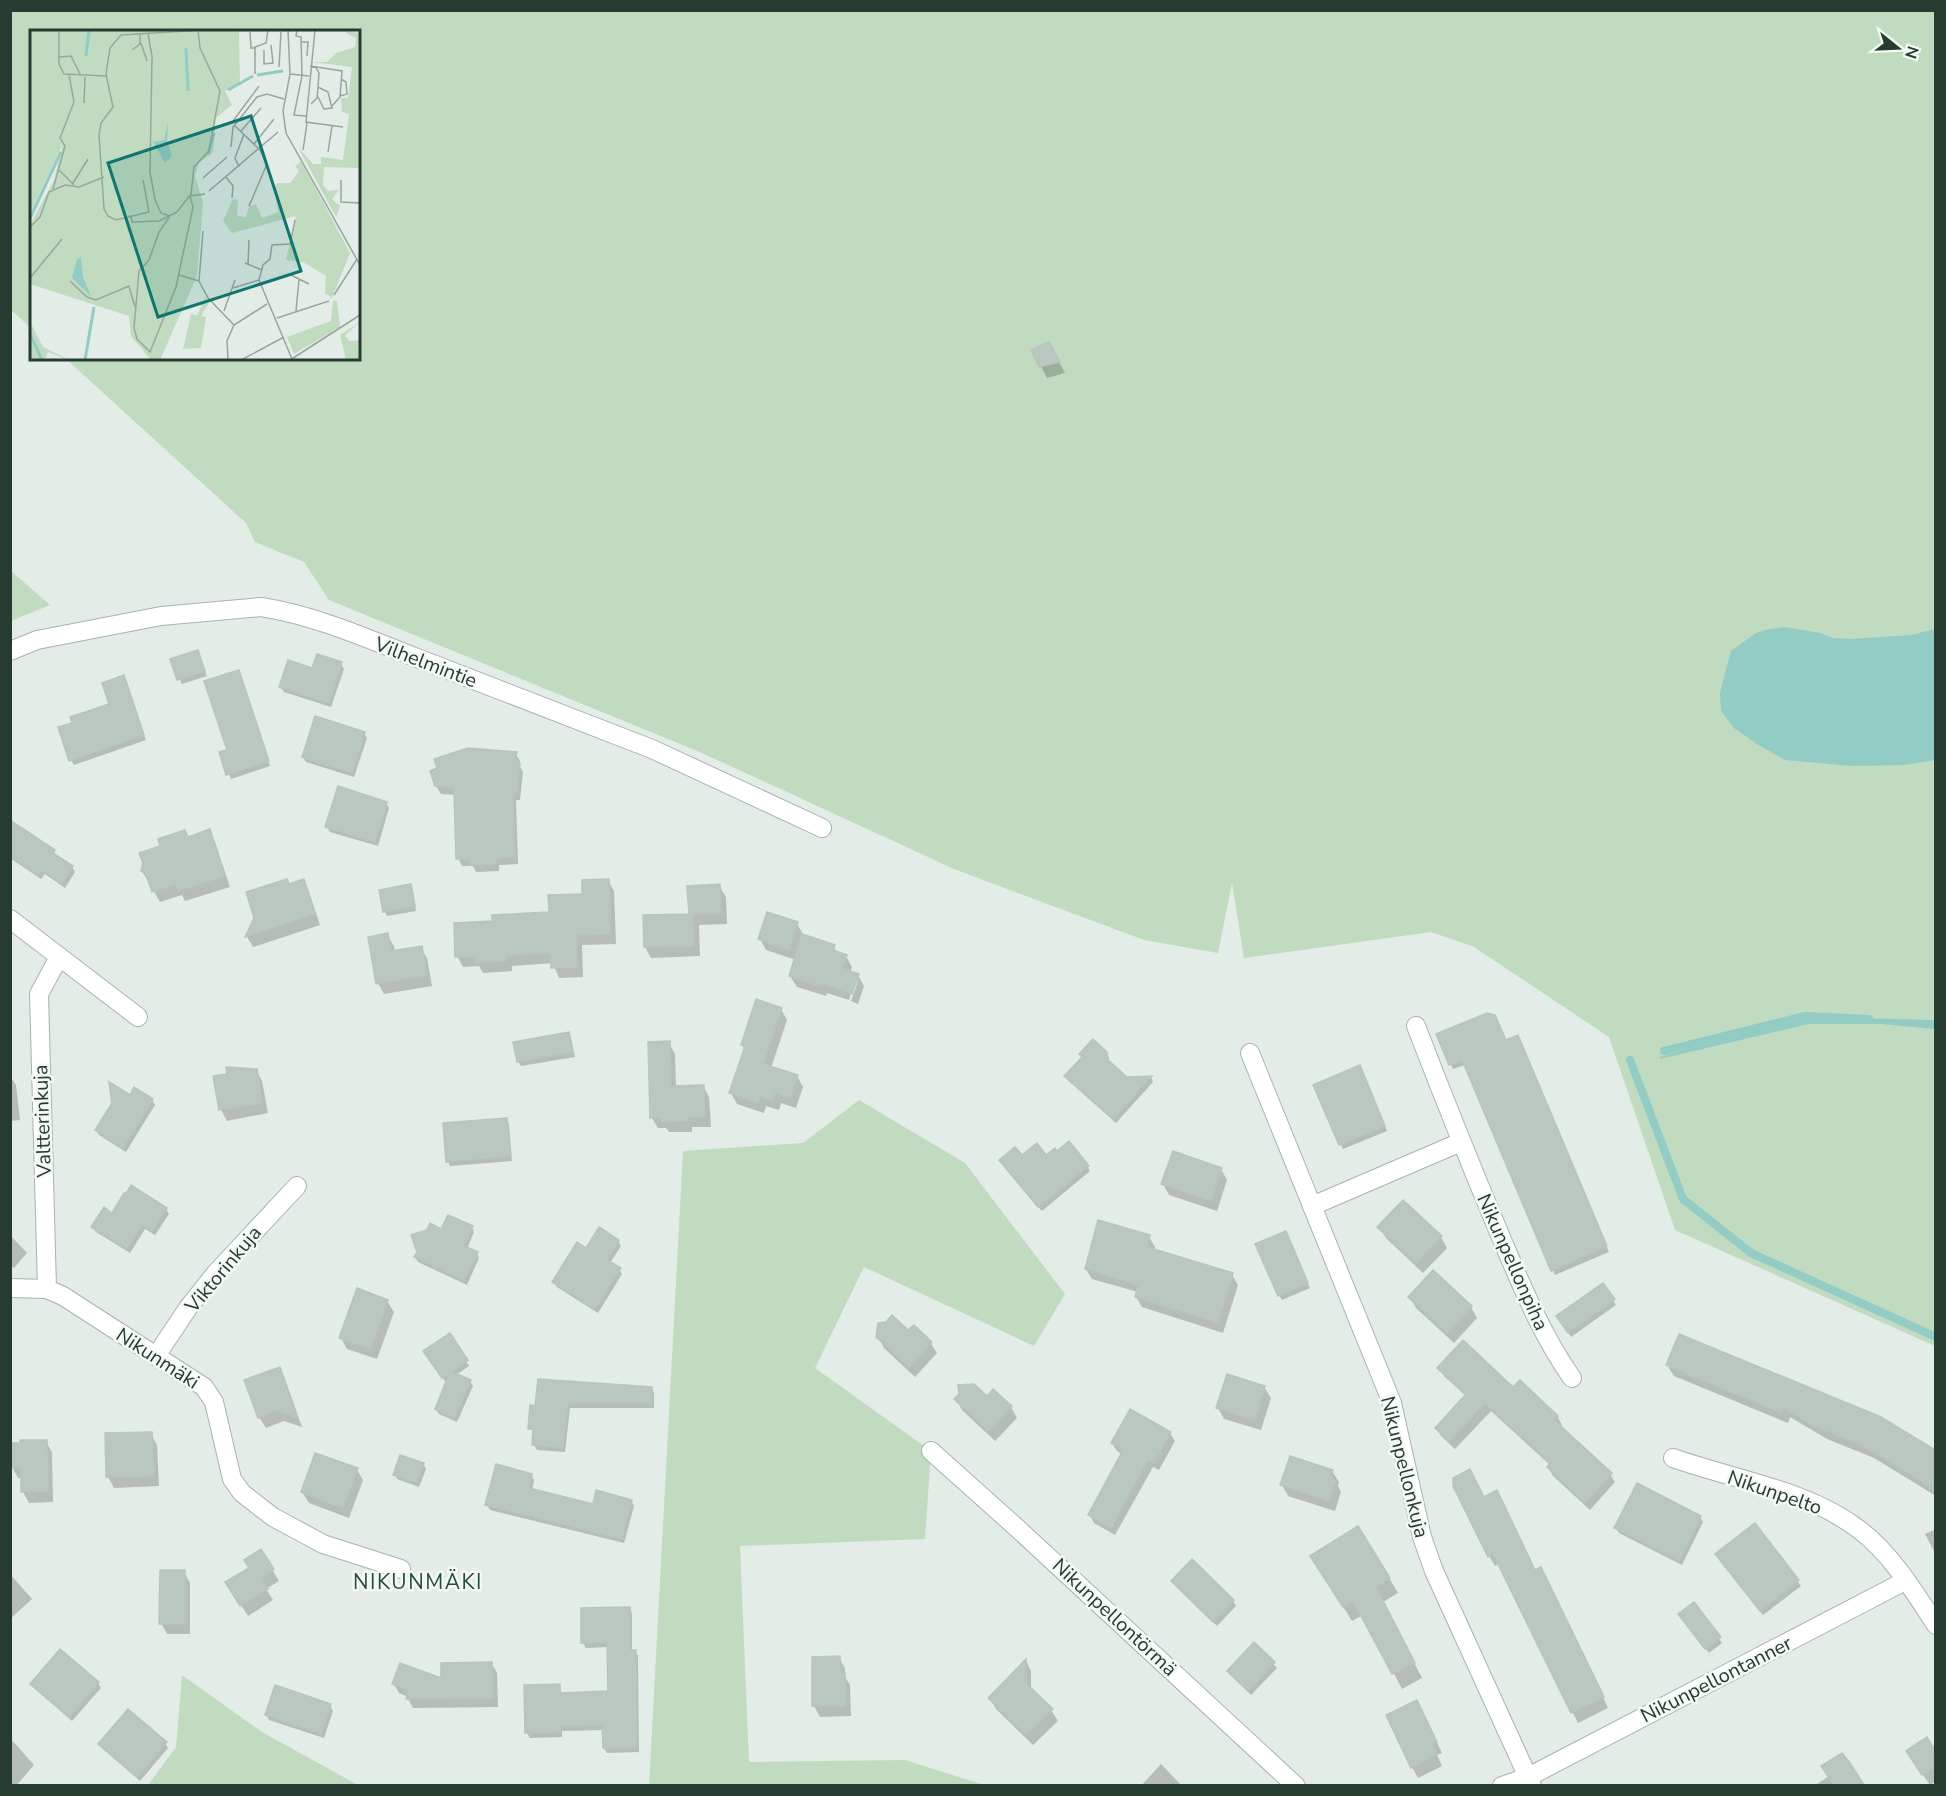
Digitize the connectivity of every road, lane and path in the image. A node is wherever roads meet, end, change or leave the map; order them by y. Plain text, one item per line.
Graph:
1 (10, 651) edge
2 (822, 828) dead end
3 (10, 919) edge
4 (59, 957) junction
5 (138, 1017) dead end
6 (1416, 1026) dead end
7 (1250, 1053) dead end
8 (1461, 1142) junction
9 (297, 1186) dead end
10 (1312, 1206) junction
11 (10, 1288) edge
12 (47, 1289) junction
13 (156, 1356) junction
14 (1572, 1378) dead end
15 (931, 1451) dead end
16 (1674, 1458) dead end
17 (401, 1569) dead end
18 (1905, 1581) junction
19 (1935, 1625) edge
20 (1530, 1781) edge
21 (1296, 1785) edge
22 (1502, 1785) edge

1 - 2 street, Vilhelmintie
3 - 4 street
4 - 5 street
4 - 12 street, Valtterinkuja
6 - 8 street, Nikunpellonpiha
7 - 10 street, Nikunpellonkuja
8 - 10 street
8 - 14 street, Nikunpellonpiha
9 - 13 street, Viktorinkuja
10 - 20 street, Nikunpellonkuja
11 - 12 street, Nikunmäki
12 - 13 street, Nikunmäki
13 - 17 street, Nikunmäki
15 - 21 street, Nikunpellontörmä
16 - 18 street, Nikunpelto
18 - 19 street, Nikunpelto
18 - 20 street, Nikunpellontanner
20 - 22 street

